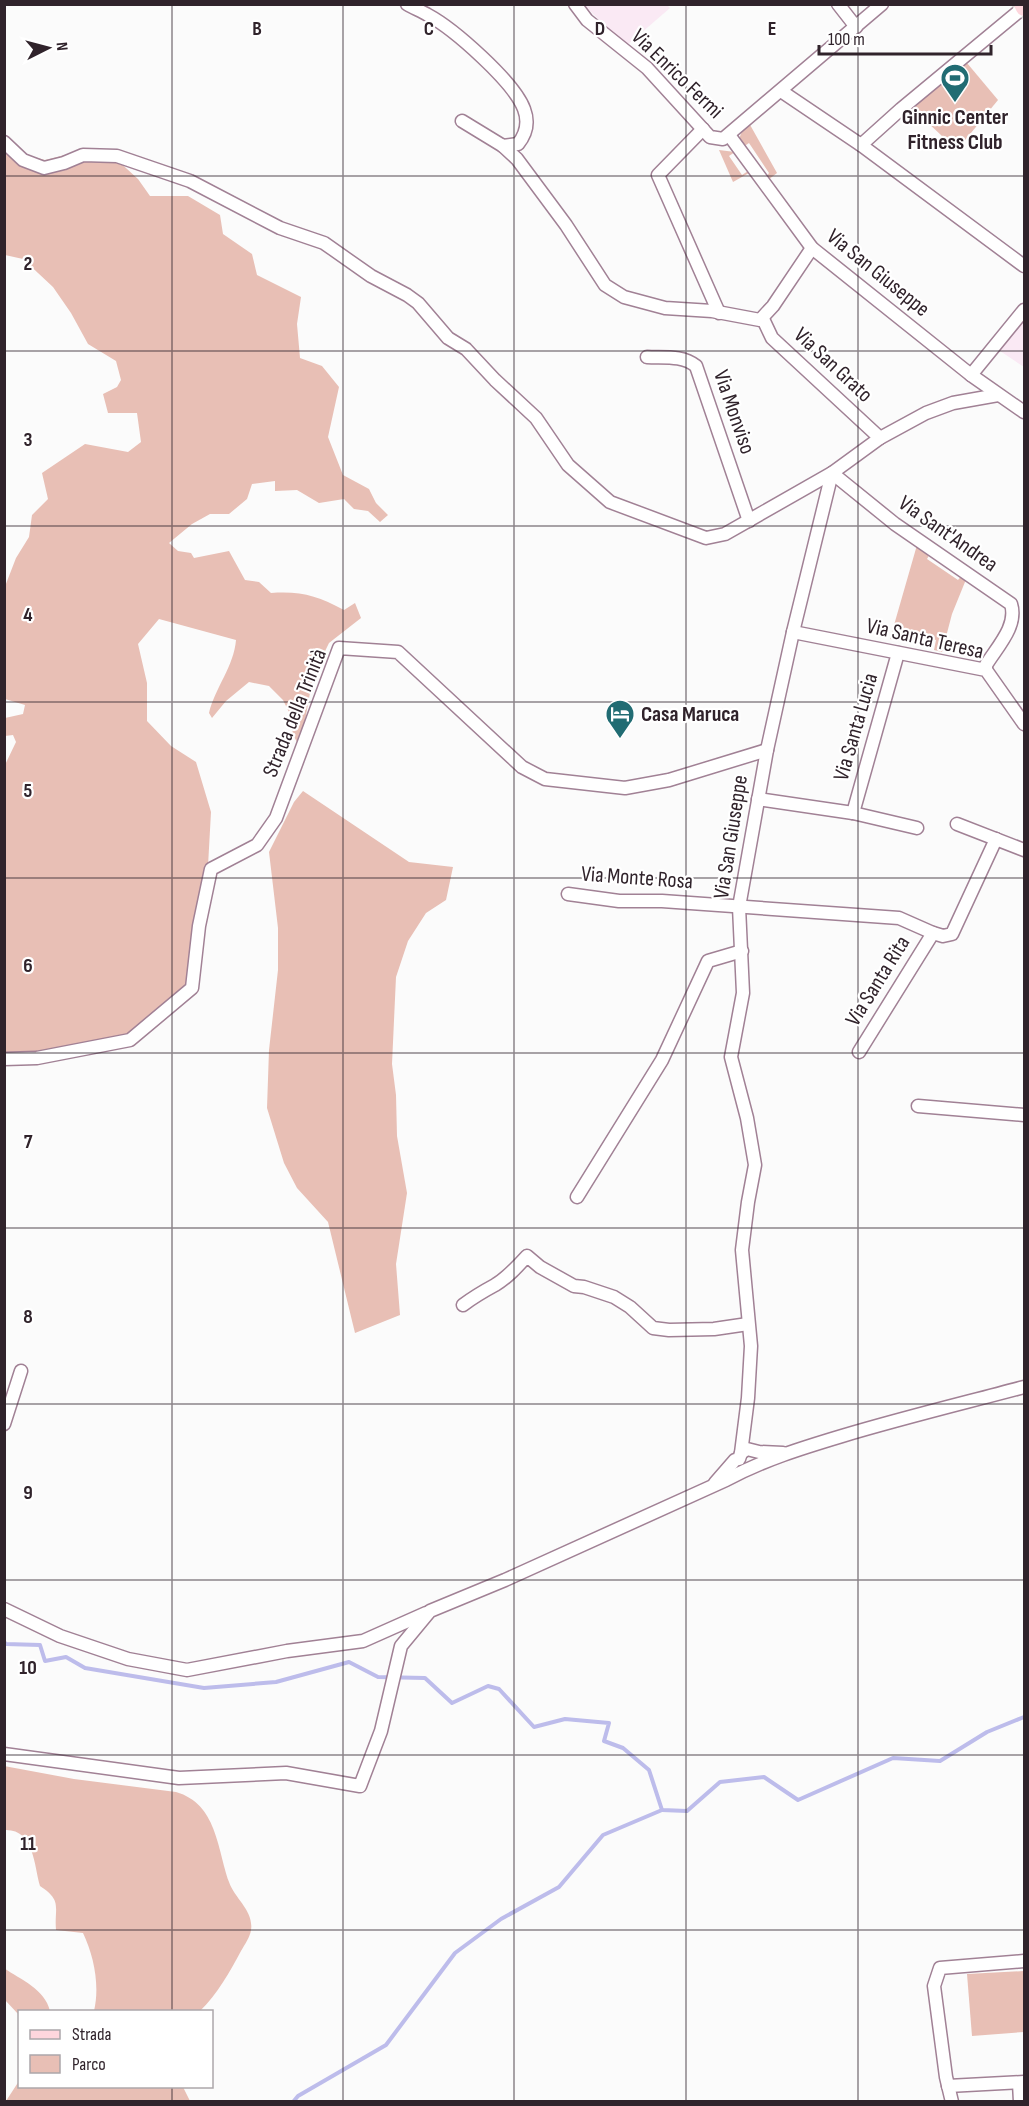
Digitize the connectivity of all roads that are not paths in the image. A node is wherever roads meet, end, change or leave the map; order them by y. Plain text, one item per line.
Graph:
1 (407, 4) edge
2 (574, 4) edge
3 (838, 4) edge
4 (882, 4) edge
5 (1023, 6) edge
6 (856, 27) junction
7 (781, 91) junction
8 (462, 121) dead end
9 (703, 129) junction
10 (729, 135) junction
11 (4, 142) edge
12 (861, 145) junction
13 (503, 146) junction
14 (812, 248) junction
15 (1024, 266) edge
16 (1024, 310) edge
17 (719, 313) junction
18 (763, 319) junction
19 (647, 357) dead end
20 (971, 375) junction
21 (998, 395) junction
22 (1024, 412) edge
23 (879, 438) junction
24 (832, 473) junction
25 (749, 521) junction
26 (793, 632) junction
27 (898, 653) junction
28 (986, 670) junction
29 (1024, 724) edge
30 (767, 750) junction
31 (758, 799) junction
32 (853, 813) junction
33 (957, 824) dead end
34 (917, 828) dead end
35 (996, 839) junction
36 (1024, 850) edge
37 (568, 894) dead end
38 (739, 907) junction
39 (933, 933) junction
40 (742, 951) junction
41 (860, 1052) dead end
42 (4, 1059) edge
43 (918, 1106) dead end
44 (1024, 1114) edge
45 (578, 1197) dead end
46 (463, 1305) dead end
47 (748, 1324) junction
48 (21, 1371) dead end
49 (1024, 1387) edge
50 (4, 1424) edge
51 (788, 1452) junction
52 (746, 1453) junction
53 (751, 1466) junction
54 (715, 1483) junction
55 (4, 1609) edge
56 (430, 1611) junction
57 (4, 1755) edge
58 (1024, 1961) edge
59 (1022, 2082) edge
60 (948, 2086) junction
61 (952, 2102) edge
62 (1020, 2102) edge

1 - 13 street
2 - 9 street, Via Enrico Fermi
3 - 6 street
4 - 6 street
5 - 12 street
6 - 7 street
7 - 10 street
7 - 12 street
8 - 13 street
9 - 10 street, Via Enrico Fermi
9 - 17 street
10 - 14 street, Via San Giuseppe
11 - 25 street
12 - 15 street
13 - 17 street
14 - 18 street
14 - 20 street, Via San Giuseppe
16 - 20 street
17 - 18 street
18 - 23 street, Via San Grato
19 - 25 street, Via Monviso
20 - 21 street, Via San Giuseppe
21 - 22 street, Via San Giuseppe
21 - 23 street
23 - 24 street
24 - 25 street
24 - 26 street, Via San Giuseppe
24 - 28 street, Via Sant'Andrea
26 - 27 street, Via Santa Teresa
26 - 30 street, Via San Giuseppe
27 - 28 street, Via Santa Teresa
27 - 32 street, Via Santa Lucia
28 - 29 street, Via Santa Teresa
30 - 31 street, Via San Giuseppe
30 - 42 street, Strada della Trinità
31 - 32 street
31 - 38 street, Via San Giuseppe
32 - 34 street
33 - 35 street
35 - 36 street
35 - 39 street
37 - 38 street, Via Monte Rosa
38 - 39 street, Via Monte Rosa
38 - 40 street, Via San Giuseppe
39 - 41 street, Via Santa Rita
40 - 45 street
40 - 47 street, Via San Giuseppe
43 - 44 street
46 - 47 street
47 - 52 street, Via San Giuseppe
48 - 50 street
49 - 51 street
51 - 52 street
51 - 53 street
52 - 53 street, Via San Giuseppe
52 - 54 street
53 - 54 street
54 - 56 street
55 - 56 street
56 - 57 street
58 - 60 street
59 - 60 street
59 - 62 street
60 - 61 street

